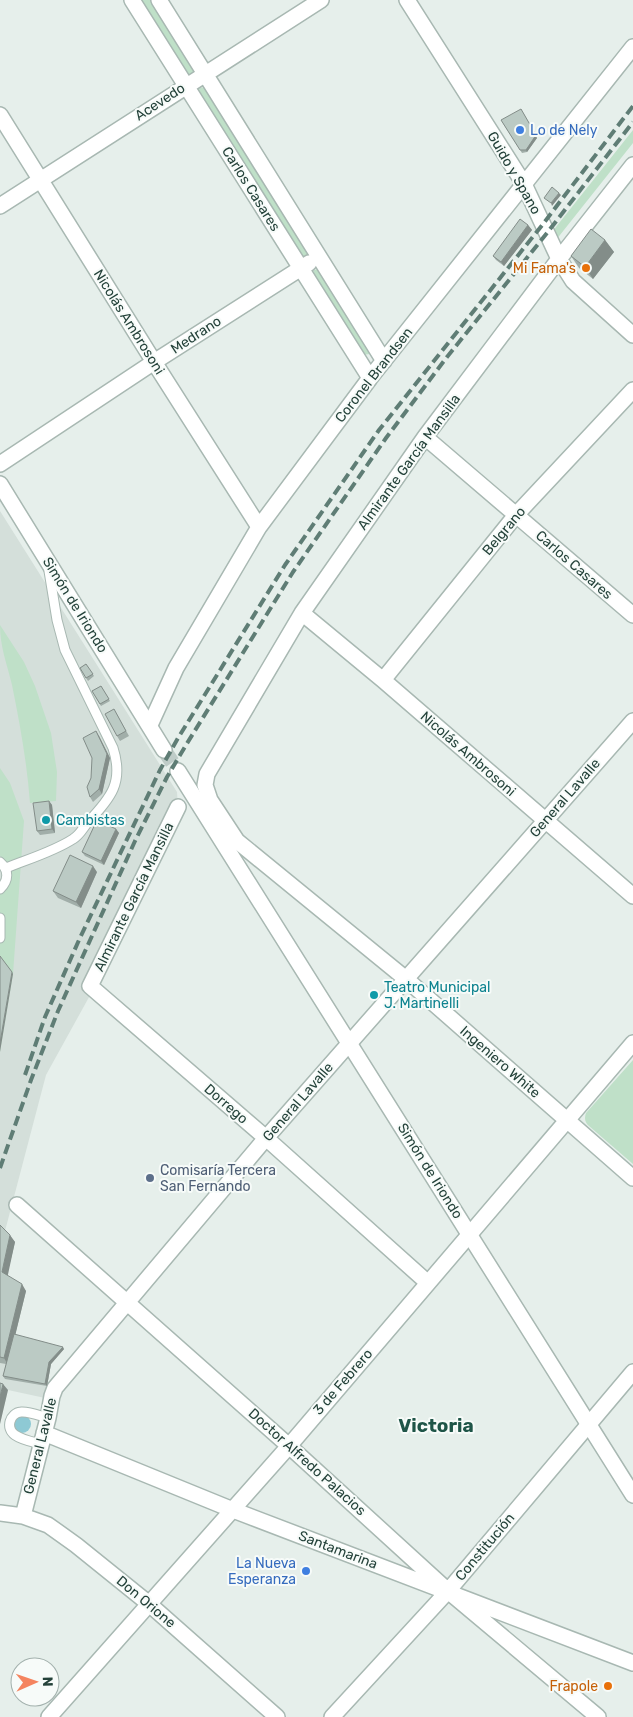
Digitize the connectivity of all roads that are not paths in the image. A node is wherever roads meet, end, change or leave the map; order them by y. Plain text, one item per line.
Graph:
1 (132, 0) edge
2 (159, 0) edge
3 (321, 0) edge
4 (407, 0) edge
5 (633, 47) edge
6 (204, 74) junction
7 (186, 86) junction
8 (0, 115) edge
9 (633, 165) edge
10 (41, 179) junction
11 (524, 184) junction
12 (0, 206) edge
13 (318, 256) junction
14 (558, 258) junction
15 (300, 268) junction
16 (633, 335) edge
17 (384, 361) junction
18 (154, 362) junction
19 (370, 378) junction
20 (633, 390) edge
21 (424, 437) junction
22 (0, 464) edge
23 (0, 484) edge
24 (516, 515) junction
25 (259, 527) junction
26 (48, 561) junction
27 (302, 613) junction
28 (633, 615) edge
29 (383, 680) junction
30 (633, 721) edge
31 (150, 725) junction
32 (164, 750) tunnel mouth
33 (178, 771) tunnel mouth
34 (206, 774) joint
35 (178, 807) dead end
36 (546, 820) junction
37 (232, 844) junction
38 (3, 865) edge
39 (0, 889) edge
40 (633, 896) edge
41 (0, 918) edge
42 (0, 938) edge
43 (406, 980) junction
44 (90, 986) joint
45 (633, 1043) edge
46 (349, 1044) junction
47 (566, 1120) junction
48 (266, 1138) junction
49 (633, 1178) edge
50 (17, 1205) dead end
51 (470, 1234) junction
52 (428, 1283) junction
53 (127, 1301) junction
54 (633, 1372) edge
55 (589, 1425) junction
56 (44, 1432) junction
57 (289, 1446) junction
58 (633, 1496) edge
59 (233, 1510) junction
60 (0, 1513) edge
61 (23, 1516) junction
62 (448, 1592) junction
63 (148, 1604) junction
64 (633, 1663) edge
65 (49, 1717) edge
66 (277, 1717) edge
67 (332, 1717) edge
68 (598, 1717) edge

1 - 7 street, Carlos Casares
2 - 6 street, Carlos Casares
3 - 6 street, Acevedo
4 - 11 street, Guido y Spano
5 - 11 street, Coronel Brandsen
6 - 7 street, Acevedo
6 - 13 street, Carlos Casares
7 - 10 street, Acevedo
7 - 15 street, Carlos Casares
8 - 10 street, Nicolás Ambrosoni
9 - 14 street, Almirante García Mansilla
10 - 12 street, Acevedo
10 - 18 street, Nicolás Ambrosoni
11 - 14 street, Guido y Spano
11 - 17 street, Coronel Brandsen
13 - 15 street, Medrano
13 - 17 street, Carlos Casares
14 - 16 street, Guido y Spano
14 - 21 street, Almirante García Mansilla
15 - 18 street, Medrano
15 - 19 street, Carlos Casares
17 - 19 street, Coronel Brandsen
18 - 22 street, Medrano
18 - 25 street, Nicolás Ambrosoni
19 - 25 street, Coronel Brandsen
20 - 24 street, Belgrano
21 - 24 street, Carlos Casares
21 - 27 street, Almirante García Mansilla
23 - 26 street, Simón de Iriondo
24 - 28 street, Carlos Casares
24 - 29 street, Belgrano
25 - 31 street, Coronel Brandsen
26 - 31 street, Simón de Iriondo
26 - 38 lane
27 - 29 street, Nicolás Ambrosoni
27 - 34 street, Almirante García Mansilla
29 - 36 street, Nicolás Ambrosoni
30 - 36 street, General Lavalle
31 - 32 street, Simón de Iriondo
33 - 37 street
34 - 37 street, Simón de Iriondo
35 - 44 street, Almirante García Mansilla
36 - 40 street, Nicolás Ambrosoni
36 - 43 street, General Lavalle
37 - 43 street, Ingeniero White
37 - 46 street, Simón de Iriondo
38 - 39 lane
41 - 42 lane
43 - 46 street, General Lavalle
43 - 47 street, Ingeniero White
44 - 48 street, Dorrego
45 - 47 street, 3 de Febrero
46 - 48 street, General Lavalle
46 - 51 street, Simón de Iriondo
47 - 49 street, Ingeniero White
47 - 51 street, 3 de Febrero
48 - 52 street, Dorrego
48 - 53 street, General Lavalle
50 - 53 street, Doctor Alfredo Palacios
51 - 52 street, 3 de Febrero
51 - 55 street, Simón de Iriondo
52 - 57 street, 3 de Febrero
53 - 56 street, General Lavalle
53 - 57 street, Doctor Alfredo Palacios
54 - 55 street, Constitución
55 - 58 street, Simón de Iriondo
55 - 62 street, Constitución
56 - 59 street, Santamarina
56 - 61 street, General Lavalle
57 - 59 street, 3 de Febrero
57 - 62 street, Doctor Alfredo Palacios
59 - 62 street, Santamarina
59 - 63 street, 3 de Febrero
60 - 61 street, Don Orione
61 - 63 street, Don Orione
62 - 64 street, Santamarina
62 - 67 street, Constitución
62 - 68 street, Doctor Alfredo Palacios
63 - 65 street, 3 de Febrero
63 - 66 street, Don Orione

